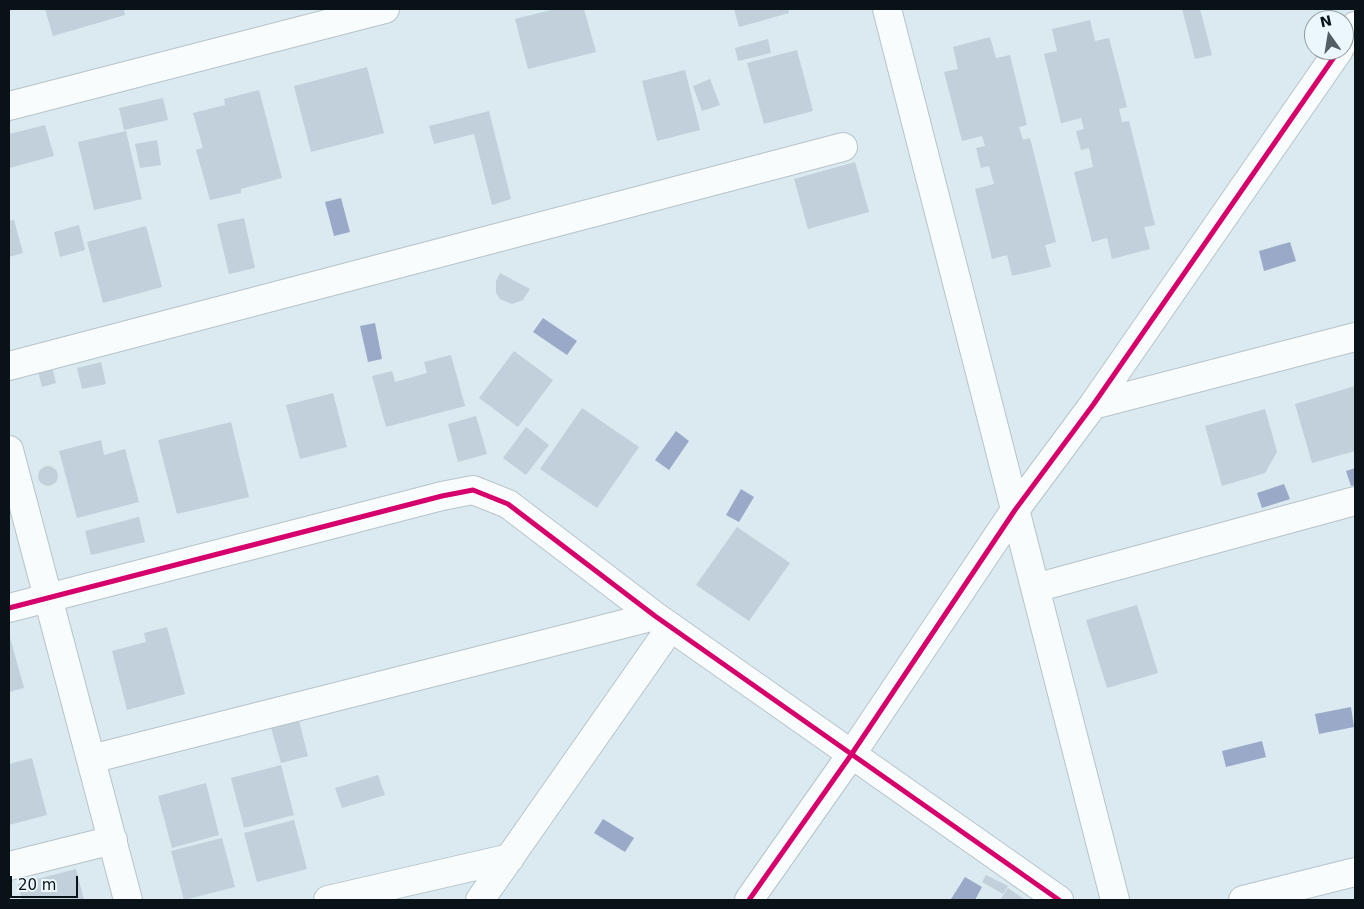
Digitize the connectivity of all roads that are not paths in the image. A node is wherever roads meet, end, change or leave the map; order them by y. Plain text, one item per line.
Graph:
1 (385, 9) edge
2 (887, 9) edge
3 (1332, 60) edge
4 (9, 106) edge
5 (843, 147) dead end
6 (1355, 337) edge
7 (9, 366) edge
8 (1093, 405) junction
9 (9, 450) edge
10 (1355, 501) edge
11 (1015, 510) junction
12 (1035, 588) junction
13 (48, 599) junction
14 (9, 608) edge
15 (663, 622) junction
16 (851, 755) junction
17 (91, 759) junction
18 (113, 840) junction
19 (510, 858) junction
20 (9, 866) edge
21 (1355, 872) edge
22 (128, 900) edge
23 (328, 900) edge
24 (480, 900) edge
25 (749, 900) edge
26 (1059, 900) edge
27 (1115, 900) edge
28 (1243, 900) edge

1 - 4 street
2 - 11 street
3 - 8 street
5 - 7 street
6 - 8 street
8 - 11 street
9 - 13 street
10 - 12 street
11 - 12 street
11 - 16 street
12 - 27 street
13 - 14 street
13 - 15 street
13 - 17 street
15 - 16 street
15 - 17 street
15 - 19 street
16 - 25 street
16 - 26 street
17 - 18 street
18 - 20 street
18 - 22 street
19 - 23 street
19 - 24 street
21 - 28 street

